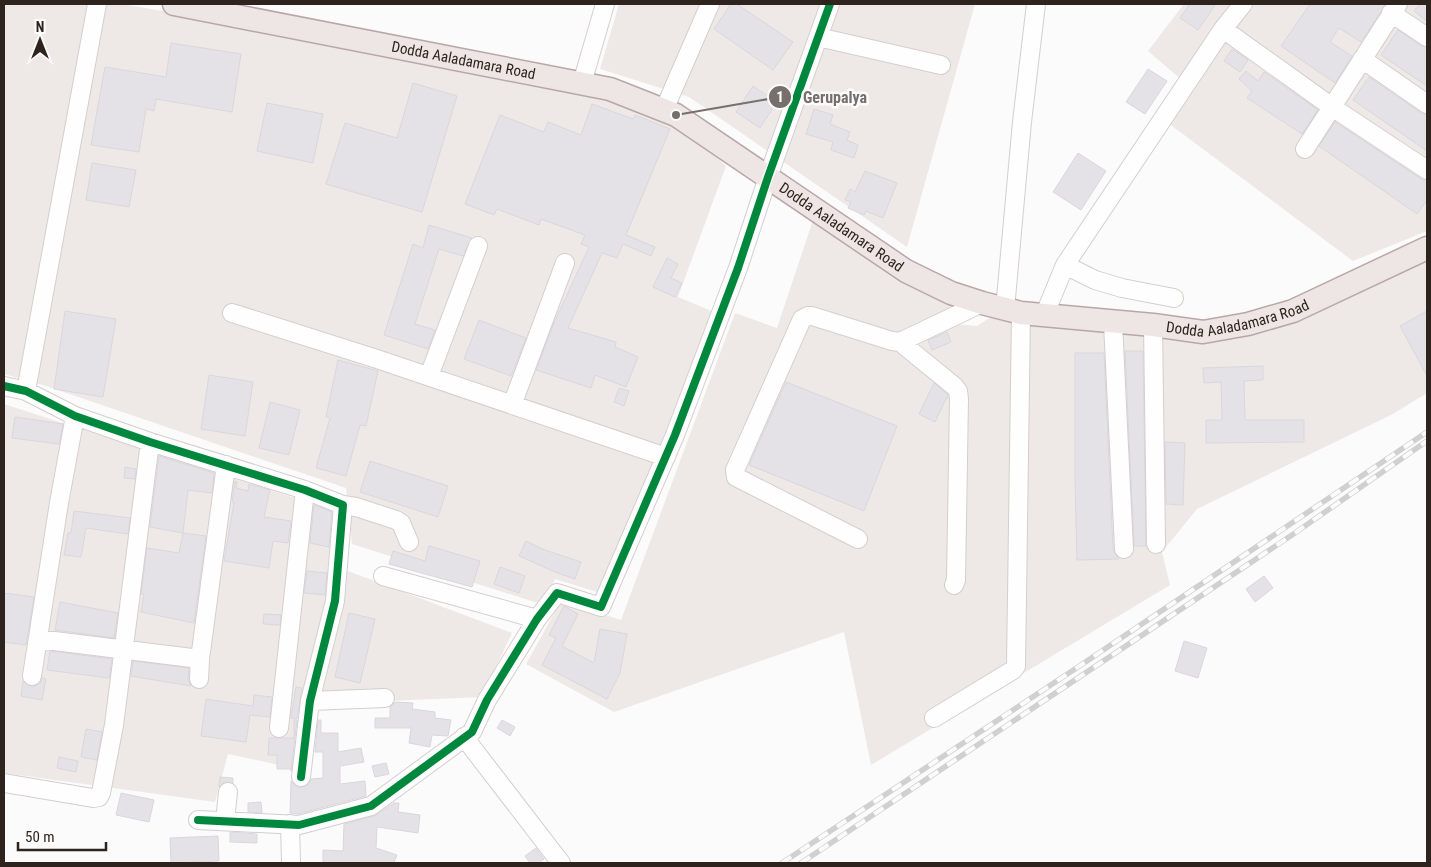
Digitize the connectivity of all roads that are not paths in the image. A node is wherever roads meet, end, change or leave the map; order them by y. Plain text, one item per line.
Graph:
1 (97, 4) edge
2 (174, 4) edge
3 (605, 4) edge
4 (710, 4) edge
5 (830, 4) edge
6 (1036, 4) edge
7 (1242, 4) edge
8 (214, 7) edge
9 (1394, 8) edge
10 (1223, 29) junction
11 (818, 37) junction
12 (1427, 37) edge
13 (1362, 59) junction
14 (941, 65) dead end
15 (582, 83) junction
16 (1427, 104) edge
17 (1332, 107) junction
18 (664, 110) junction
19 (1305, 149) dead end
20 (1427, 170) edge
21 (768, 177) junction
22 (478, 246) dead end
23 (1427, 248) edge
24 (565, 263) dead end
25 (1065, 265) junction
26 (1174, 298) dead end
27 (982, 303) junction
28 (1013, 311) junction
29 (232, 313) dead end
30 (1044, 316) junction
31 (1113, 323) junction
32 (1153, 325) junction
33 (900, 342) junction
34 (429, 376) junction
35 (4, 386) edge
36 (26, 391) junction
37 (512, 405) junction
38 (75, 416) junction
39 (150, 442) junction
40 (666, 457) junction
41 (226, 465) junction
42 (305, 490) junction
43 (343, 505) junction
44 (858, 539) dead end
45 (409, 542) dead end
46 (1156, 544) dead end
47 (1124, 549) dead end
48 (383, 576) dead end
49 (954, 585) dead end
50 (537, 619) junction
51 (38, 639) junction
52 (124, 650) junction
53 (200, 659) junction
54 (32, 676) dead end
55 (199, 679) dead end
56 (385, 698) dead end
57 (310, 701) junction
58 (934, 718) dead end
59 (279, 728) dead end
60 (464, 737) junction
61 (301, 777) dead end
62 (4, 783) edge
63 (228, 792) dead end
64 (198, 820) dead end
65 (290, 824) junction
66 (223, 826) junction
67 (291, 863) edge
68 (561, 863) edge

1 - 36 street
2 - 8 main road, Dodda Aaladamara Road
3 - 15 street
4 - 18 street
5 - 11 street
6 - 28 street
7 - 10 street
8 - 15 main road, Dodda Aaladamara Road
9 - 12 street
9 - 13 street
10 - 17 street
10 - 25 street
11 - 14 street
11 - 21 street
13 - 16 street
13 - 17 street
15 - 18 main road, Dodda Aaladamara Road
17 - 19 street
17 - 20 street
18 - 21 main road, Dodda Aaladamara Road
21 - 27 main road, Dodda Aaladamara Road
21 - 40 street
22 - 34 street
23 - 32 main road, Dodda Aaladamara Road
24 - 37 street
25 - 26 street
25 - 30 street
27 - 28 main road, Dodda Aaladamara Road
27 - 33 street
28 - 30 main road, Dodda Aaladamara Road
28 - 58 street
29 - 34 street
30 - 31 main road, Dodda Aaladamara Road
31 - 32 main road, Dodda Aaladamara Road
31 - 47 street
32 - 46 street
33 - 44 street
33 - 49 street
34 - 37 street
35 - 36 street
36 - 38 street
37 - 40 street
38 - 39 street
38 - 51 street
39 - 41 street
39 - 52 street
40 - 50 street
41 - 42 street
41 - 53 street
42 - 43 street
42 - 59 street
43 - 45 street
43 - 57 street
48 - 50 street
50 - 60 street
51 - 52 street
51 - 54 street
52 - 53 street
52 - 62 street
53 - 55 street
56 - 57 street
57 - 61 street
60 - 65 street
60 - 68 street
63 - 66 street
64 - 66 street
65 - 66 street
65 - 67 street

